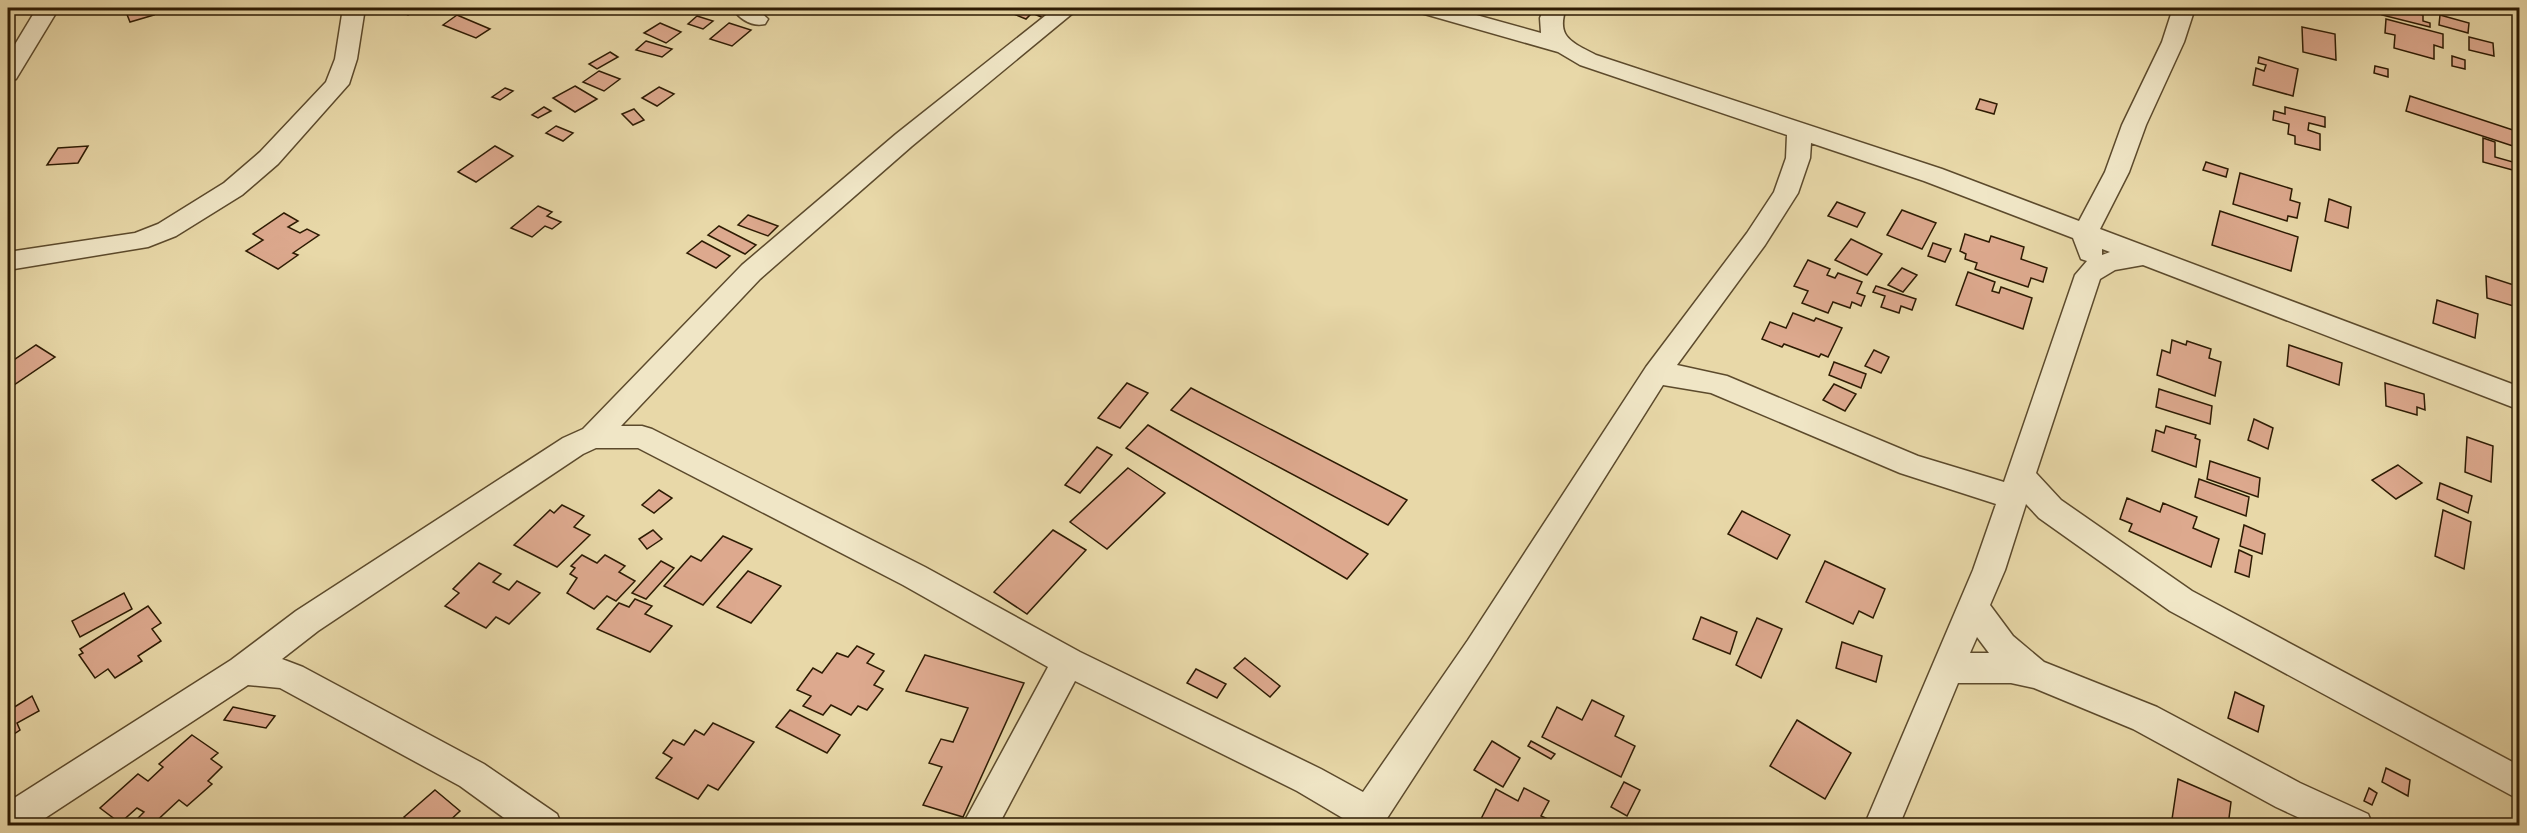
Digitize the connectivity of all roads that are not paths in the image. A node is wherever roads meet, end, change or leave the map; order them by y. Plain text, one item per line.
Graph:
1 (72, 8) edge
2 (354, 8) edge
3 (1068, 8) edge
4 (1430, 8) edge
5 (1555, 8) edge
6 (2184, 8) edge
7 (45, 13) edge
8 (1561, 46) junction
9 (8, 74) edge
10 (1799, 129) junction
11 (2085, 234) junction
12 (2144, 256) junction
13 (8, 261) edge
14 (2093, 270) junction
15 (1656, 374) junction
16 (2520, 399) edge
17 (593, 437) junction
18 (2018, 486) junction
19 (1973, 607) junction
20 (1068, 662) junction
21 (1947, 668) junction
22 (243, 670) junction
23 (2037, 674) junction
24 (2520, 784) edge
25 (1364, 820) edge
26 (8, 822) edge
27 (545, 825) edge
28 (979, 825) edge
29 (1881, 825) edge
30 (2356, 825) edge

1 - 7 street
2 - 13 street
3 - 17 street
4 - 8 street
5 - 8 street
6 - 11 street
7 - 9 street
8 - 10 street
10 - 11 street
10 - 15 street
11 - 12 street
11 - 14 street
12 - 14 street
12 - 16 street
14 - 18 street
15 - 18 street
15 - 25 street
17 - 20 street
17 - 22 street
18 - 19 street
18 - 24 street
19 - 21 street
19 - 23 street
20 - 25 street
20 - 28 street
21 - 23 street
21 - 29 street
22 - 26 street
22 - 27 street
23 - 30 street

